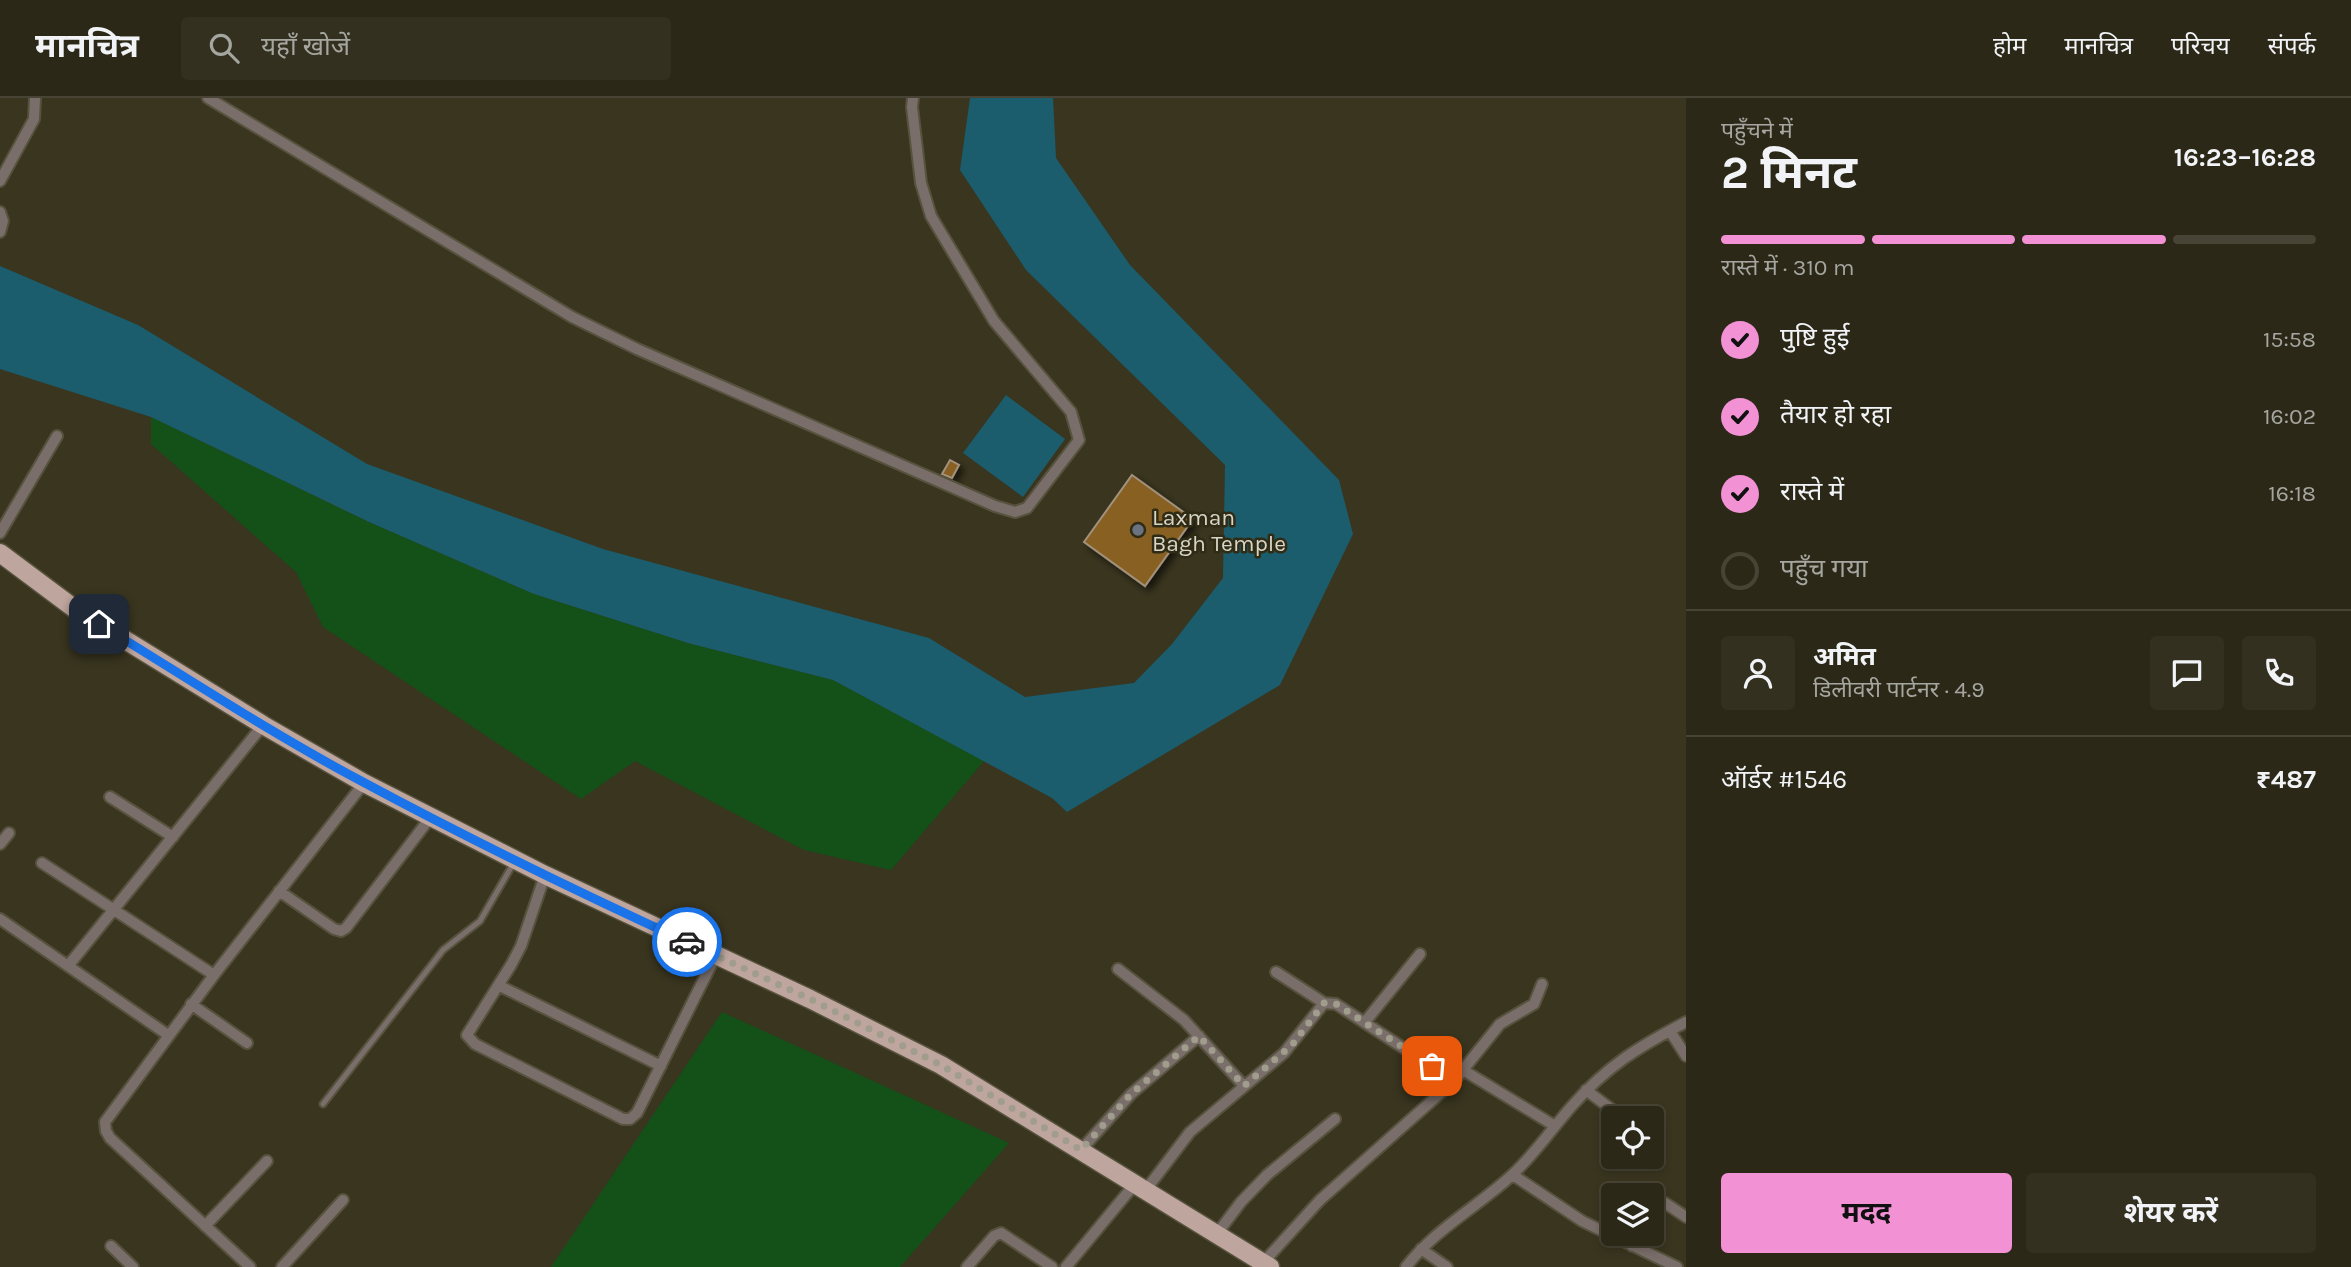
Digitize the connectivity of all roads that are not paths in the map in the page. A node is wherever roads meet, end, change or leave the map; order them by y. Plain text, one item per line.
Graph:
1 (35, 98) edge
2 (208, 98) edge
3 (913, 98) edge
4 (0, 181) edge
5 (0, 212) edge
6 (0, 232) edge
7 (57, 436) dead end
8 (0, 533) edge
9 (0, 553) edge
10 (263, 725) junction
11 (364, 783) junction
12 (110, 797) dead end
13 (430, 818) junction
14 (9, 833) dead end
15 (173, 836) junction
16 (0, 845) edge
17 (515, 860) junction
18 (42, 863) dead end
19 (545, 875) junction
20 (279, 891) junction
21 (114, 909) junction
22 (0, 919) edge
23 (1420, 954) dead end
24 (716, 955) junction
25 (68, 966) junction
26 (1118, 969) dead end
27 (1276, 972) dead end
28 (214, 975) junction
29 (1542, 984) dead end
30 (500, 986) junction
31 (1324, 1003) junction
32 (191, 1004) junction
33 (1365, 1022) junction
34 (1686, 1022) edge
35 (1670, 1031) junction
36 (167, 1035) junction
37 (1199, 1036) junction
38 (247, 1044) dead end
39 (1686, 1056) edge
40 (661, 1066) junction
41 (1463, 1070) junction
42 (1454, 1081) junction
43 (1244, 1086) junction
44 (1586, 1090) junction
45 (323, 1104) dead end
46 (1607, 1106) edge
47 (1335, 1119) dead end
48 (1555, 1126) junction
49 (1081, 1150) junction
50 (267, 1161) dead end
51 (1513, 1175) junction
52 (1139, 1188) junction
53 (343, 1200) dead end
54 (1664, 1203) edge
55 (1686, 1217) edge
56 (205, 1226) junction
57 (1601, 1230) edge
58 (1216, 1235) junction
59 (111, 1246) dead end
60 (1632, 1246) edge
61 (1421, 1249) junction
62 (1264, 1265) edge
63 (133, 1267) edge
64 (250, 1267) edge
65 (282, 1267) edge
66 (967, 1267) edge
67 (1052, 1267) edge
68 (1066, 1267) edge
69 (1406, 1267) edge
70 (1447, 1267) edge
71 (1677, 1267) edge

1 - 4 street
2 - 3 street
5 - 6 street
7 - 8 street
9 - 10 main road
10 - 11 main road
10 - 15 street
11 - 13 main road
11 - 20 street
12 - 15 street
13 - 17 main road
13 - 20 street
14 - 16 street
15 - 21 street
17 - 19 main road
17 - 45 lane
18 - 21 street
19 - 24 main road
19 - 30 street
20 - 28 street
21 - 25 street
21 - 28 street
22 - 25 street
23 - 33 street
24 - 40 street
24 - 49 main road
25 - 36 street
26 - 37 street
27 - 31 street
28 - 32 street
29 - 41 street
30 - 40 street
30 - 40 street
31 - 33 street
31 - 43 street
32 - 36 street
32 - 38 street
33 - 42 street
34 - 35 street
35 - 39 street
35 - 44 street
36 - 56 street
37 - 43 street
37 - 49 street
41 - 42 street
41 - 48 street
42 - 62 street
43 - 52 street
44 - 46 street
44 - 48 street
47 - 58 street
48 - 51 street
49 - 52 main road
50 - 56 street
51 - 57 street
51 - 61 street
52 - 58 main road
52 - 68 street
53 - 65 street
54 - 55 street
56 - 64 street
58 - 62 main road
59 - 63 street
60 - 71 street
61 - 69 street
61 - 70 street
66 - 67 street

